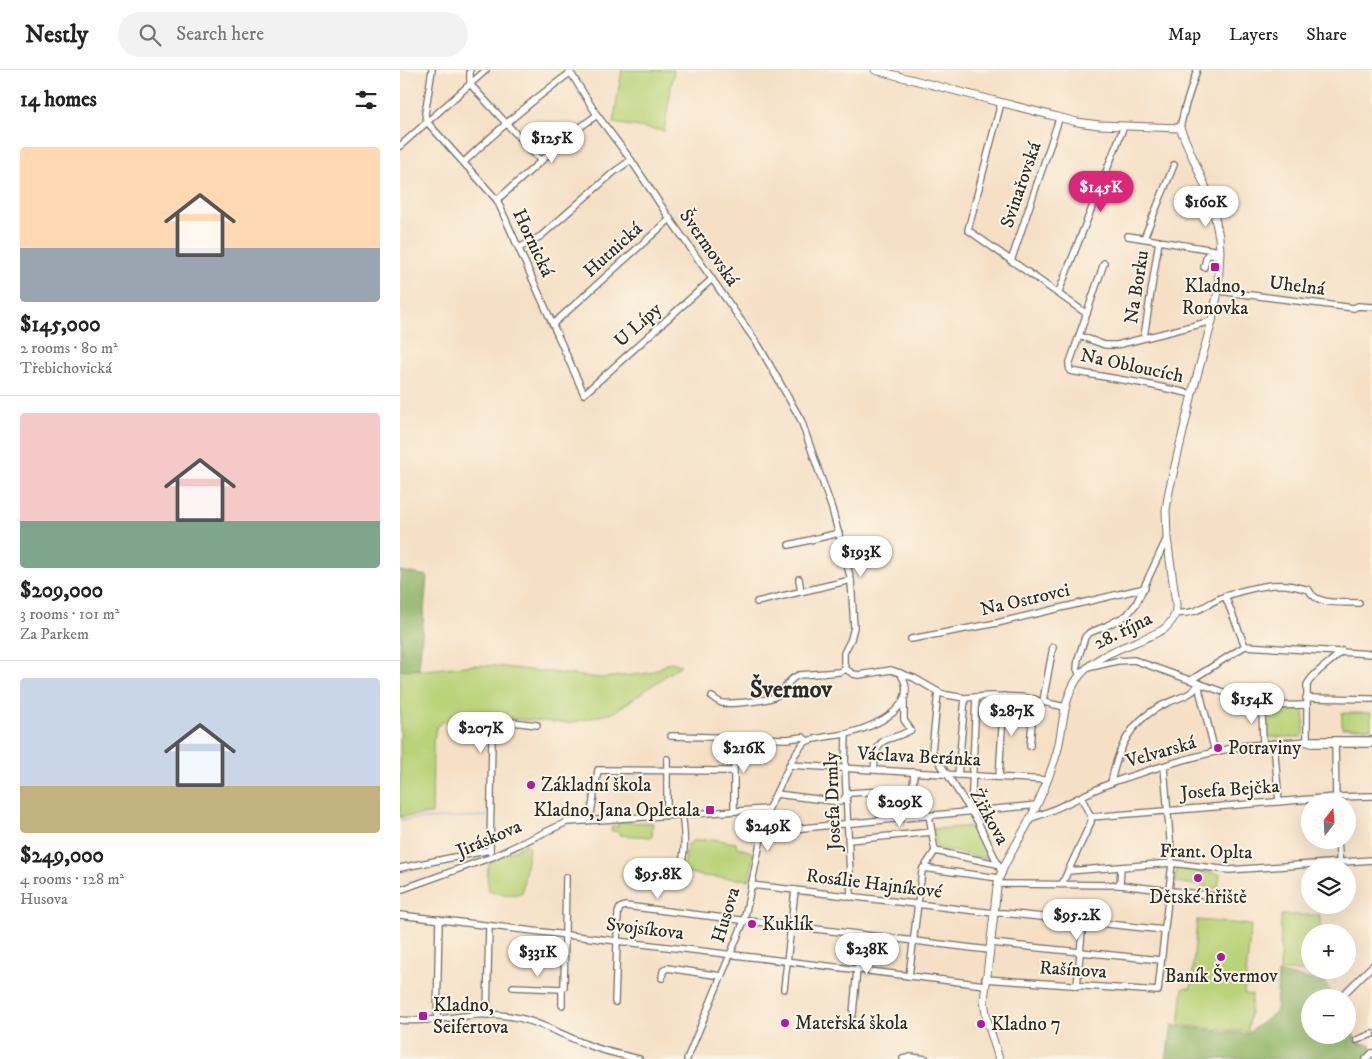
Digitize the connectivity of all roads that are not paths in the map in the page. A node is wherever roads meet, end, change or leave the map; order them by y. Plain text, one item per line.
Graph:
1 (432, 70) edge
2 (470, 70) edge
3 (486, 70) edge
4 (875, 70) edge
5 (1198, 70) edge
6 (570, 72) edge
7 (470, 84) junction
8 (1001, 103) junction
9 (596, 115) junction
10 (1059, 119) junction
11 (427, 122) junction
12 (506, 122) junction
13 (1124, 126) junction
14 (1180, 128) junction
15 (400, 146) edge
16 (541, 160) junction
17 (631, 160) junction
18 (464, 162) junction
19 (1174, 165) dead end
20 (497, 200) junction
21 (670, 219) junction
22 (1128, 236) dead end
23 (1144, 238) junction
24 (1160, 241) junction
25 (519, 248) junction
26 (1220, 253) junction
27 (1011, 261) junction
28 (1104, 263) dead end
29 (1204, 267) dead end
30 (712, 279) junction
31 (1218, 291) junction
32 (1058, 294) junction
33 (1372, 308) edge
34 (1087, 314) junction
35 (1212, 321) junction
36 (553, 324) junction
37 (1080, 336) junction
38 (1144, 337) junction
39 (584, 394) joint
40 (1192, 394) junction
41 (839, 533) junction
42 (1167, 538) junction
43 (789, 545) dead end
44 (799, 579) dead end
45 (851, 580) junction
46 (1145, 588) junction
47 (801, 592) junction
48 (1225, 596) junction
49 (757, 602) dead end
50 (1359, 603) dead end
51 (1176, 613) junction
52 (911, 639) dead end
53 (1245, 646) junction
54 (1053, 647) dead end
55 (1342, 651) junction
56 (1372, 654) edge
57 (1088, 668) junction
58 (846, 669) junction
59 (900, 673) junction
60 (1080, 675) junction
61 (1191, 680) junction
62 (1199, 683) junction
63 (938, 692) junction
64 (1004, 696) junction
65 (712, 697) dead end
66 (976, 697) junction
67 (965, 698) junction
68 (1034, 699) junction
69 (1372, 699) edge
70 (904, 701) junction
71 (1043, 702) junction
72 (1306, 702) junction
73 (1262, 706) junction
74 (1065, 707) junction
75 (537, 726) dead end
76 (846, 734) junction
77 (671, 736) dead end
78 (734, 737) junction
79 (1372, 740) edge
80 (808, 741) junction
81 (1306, 742) junction
82 (1335, 742) junction
83 (1274, 743) junction
84 (1263, 744) junction
85 (1372, 744) edge
86 (1030, 746) dead end
87 (1215, 752) junction
88 (667, 759) dead end
89 (790, 765) junction
90 (1164, 767) junction
91 (845, 768) junction
92 (874, 770) junction
93 (666, 771) junction
94 (733, 771) junction
95 (914, 772) junction
96 (947, 774) junction
97 (958, 775) junction
98 (972, 776) junction
99 (999, 777) junction
100 (1047, 780) junction
101 (1111, 783) junction
102 (776, 794) junction
103 (1336, 794) edge
104 (847, 796) junction
105 (1372, 796) edge
106 (1081, 797) junction
107 (1356, 798) edge
108 (1301, 801) edge
109 (1279, 802) junction
110 (1037, 805) junction
111 (768, 809) junction
112 (734, 810) junction
113 (1169, 810) junction
114 (971, 812) junction
115 (682, 813) junction
116 (667, 814) junction
117 (929, 815) junction
118 (1091, 817) junction
119 (1031, 818) junction
120 (590, 819) junction
121 (848, 823) junction
122 (762, 832) junction
123 (932, 832) junction
124 (849, 840) junction
125 (490, 850) junction
126 (935, 851) junction
127 (492, 857) junction
128 (1372, 860) edge
129 (1356, 862) edge
130 (997, 864) junction
131 (1172, 864) junction
132 (1121, 867) junction
133 (1301, 867) edge
134 (400, 868) edge
135 (923, 868) junction
136 (670, 870) dead end
137 (1068, 871) junction
138 (566, 877) dead end
139 (1000, 878) junction
140 (1062, 884) junction
141 (751, 885) junction
142 (1120, 885) junction
143 (400, 890) edge
144 (795, 890) junction
145 (1170, 891) junction
146 (851, 897) junction
147 (1224, 897) dead end
148 (918, 905) junction
149 (994, 913) junction
150 (400, 916) edge
151 (439, 919) junction
152 (744, 920) junction
153 (1083, 921) junction
154 (489, 926) junction
155 (791, 926) junction
156 (1164, 930) junction
157 (564, 934) junction
158 (860, 935) junction
159 (618, 941) junction
160 (913, 941) junction
161 (990, 946) junction
162 (1080, 952) junction
163 (730, 955) junction
164 (1161, 960) junction
165 (787, 961) junction
166 (1372, 966) edge
167 (857, 970) junction
168 (721, 976) junction
169 (909, 976) junction
170 (662, 978) dead end
171 (985, 982) junction
172 (1077, 986) junction
173 (513, 987) dead end
174 (562, 989) junction
175 (784, 989) dead end
176 (1349, 989) edge
177 (615, 1002) dead end
178 (562, 1005) dead end
179 (853, 1014) dead end
180 (487, 1015) junction
181 (400, 1020) edge
182 (437, 1020) junction
183 (1372, 1034) edge
184 (1357, 1040) dead end
185 (1372, 1053) edge
186 (640, 1059) edge
187 (687, 1059) edge
188 (904, 1059) edge
189 (926, 1059) edge
190 (999, 1059) edge
191 (1366, 1059) edge

1 - 11 street
2 - 7 street
3 - 7 street
4 - 8 main road
5 - 14 street
6 - 9 street, Švermovská
6 - 12 street
7 - 11 street
7 - 12 street
8 - 10 main road
8 - 27 street
9 - 16 street
9 - 17 street, Švermovská
10 - 13 main road
10 - 27 street, Svinařovská
11 - 15 street
11 - 18 street, Hornická
12 - 16 street
12 - 18 street
13 - 14 main road
13 - 32 street
14 - 26 main road, 28. října
16 - 20 street
17 - 21 street, Švermovská
17 - 25 street
18 - 20 street, Hornická
19 - 23 street
20 - 25 street, Hornická
21 - 30 street, Švermovská
21 - 36 street, Hutnická
22 - 23 street, Na Borku
23 - 24 street, Na Borku
24 - 26 street, Na Borku
24 - 38 street, Na Borku
25 - 36 street, Hornická
26 - 29 street
26 - 31 main road, 28. října
27 - 32 street
28 - 34 street, Na Borku
30 - 39 street, U Lípy
30 - 41 street, Švermovská
31 - 33 street, Uhelná
31 - 35 main road, 28. října
32 - 34 street
34 - 37 street, Na Borku
35 - 38 street, Na Borku
35 - 40 main road, 28. října
36 - 39 street, Hornická
37 - 38 street, Na Borku
37 - 40 street, Na Obloucích
40 - 42 main road, 28. října
41 - 43 street
41 - 45 street, Švermovská
42 - 46 street
42 - 51 main road, 28. října
44 - 47 street
45 - 47 street
45 - 58 street, Švermovská
46 - 52 street, Na Ostrovci
46 - 60 street
47 - 49 street
48 - 50 street
48 - 51 street
48 - 53 street
51 - 57 main road, 28. října
53 - 55 street
53 - 61 street
54 - 71 street
55 - 56 street
55 - 72 street
57 - 60 main road, 28. října
57 - 61 street
58 - 59 street
58 - 65 street
59 - 63 street
59 - 70 street
60 - 74 main road, 28. října
61 - 62 street
62 - 73 street
62 - 87 street
62 - 101 street
63 - 67 street
63 - 96 street, Žižkova
64 - 66 street
64 - 68 street
64 - 99 street
66 - 67 street
66 - 98 street
67 - 97 street
68 - 71 street
68 - 86 street
69 - 72 street
70 - 76 street
70 - 92 street
71 - 74 street
72 - 73 street
72 - 81 street
73 - 84 street
74 - 100 main road, 28. října
75 - 125 street
76 - 80 street
76 - 91 street, Josefa Drmly
77 - 78 street
78 - 80 street
78 - 94 street
79 - 82 street, Velvarská
80 - 89 street, Husova
81 - 82 street, Velvarská
81 - 83 street, Velvarská
82 - 85 street, Velvarská
82 - 103 street
83 - 84 street, Velvarská
83 - 109 street
84 - 87 street, Velvarská
87 - 90 street, Velvarská
88 - 93 street
89 - 91 street, Václava Beránka
89 - 102 street, Husova
90 - 101 street, Velvarská
90 - 113 street
91 - 92 street, Václava Beránka
91 - 104 street, Josefa Drmly
92 - 95 street, Václava Beránka
93 - 94 street
93 - 116 street
93 - 120 street
94 - 112 street
95 - 96 street, Václava Beránka
95 - 104 street
96 - 97 street, Václava Beránka
96 - 114 street, Žižkova
97 - 98 street, Václava Beránka
98 - 99 street, Václava Beránka
98 - 114 street
99 - 100 street, Václava Beránka
100 - 110 main road, 28. října
101 - 106 street, Velvarská
102 - 104 street
102 - 111 street, Husova
104 - 121 street, Josefa Drmly
105 - 107 street, Josefa Bejčka
106 - 118 street
106 - 119 street, Velvarská
108 - 109 street, Josefa Bejčka
109 - 113 street, Josefa Bejčka
110 - 114 street
110 - 119 main road, 28. října
111 - 112 street, Jiráskova
111 - 122 street, Husova
112 - 115 street, Jiráskova
113 - 118 street, Josefa Bejčka
113 - 131 street
114 - 117 street
114 - 130 street, Žižkova
115 - 116 street, Jiráskova
115 - 136 street
116 - 120 street, Jiráskova
117 - 121 street
117 - 123 street
118 - 137 street
119 - 139 main road, 28. října
120 - 127 street, Jiráskova
121 - 122 street
121 - 124 street, Josefa Drmly
122 - 141 street, Husova
123 - 124 street
123 - 126 street
124 - 146 street, Josefa Drmly
125 - 127 street
125 - 134 street
126 - 130 street
126 - 135 street
127 - 143 street, Jiráskova
128 - 129 street, Frant. Oplta
130 - 139 street, Žižkova
131 - 132 street, Frant. Oplta
131 - 133 street, Frant. Oplta
131 - 145 street
132 - 137 street, Frant. Oplta
132 - 142 street
135 - 139 street
135 - 148 street
137 - 140 street
138 - 157 street
139 - 140 street
139 - 149 main road, 28. října
140 - 142 street
141 - 144 street, Rosálie Hajníkové
141 - 152 street, Husova
142 - 145 street
144 - 146 street, Rosálie Hajníkové
144 - 155 street
145 - 147 street
145 - 156 street
146 - 148 street, Rosálie Hajníkové
148 - 149 street, Rosálie Hajníkové
148 - 160 street
149 - 153 street, Rosálie Hajníkové
149 - 161 main road, 28. října
150 - 151 street, Svojsíkova
151 - 154 street, Svojsíkova
151 - 182 street
152 - 155 street
152 - 159 street
152 - 163 street, Husova
153 - 156 street, Rosálie Hajníkové
153 - 162 street
154 - 157 street, Svojsíkova
154 - 180 street
155 - 158 street
155 - 165 street
156 - 164 street
157 - 159 street, Svojsíkova
157 - 174 street
158 - 160 street
158 - 167 street
159 - 163 street, Svojsíkova
159 - 177 street
160 - 161 street
160 - 169 street
161 - 162 street
161 - 171 main road, 28. října
162 - 164 street
162 - 172 street
163 - 165 street, Svojsíkova
163 - 168 street, Husova
164 - 172 street, Rašínova
165 - 167 street, Svojsíkova
165 - 175 street
166 - 176 street
167 - 169 street, Svojsíkova
167 - 179 street
168 - 170 street
168 - 187 street, Husova
169 - 171 street, Svojsíkova
171 - 172 street, Rašínova
171 - 190 main road, 28. října
173 - 174 street
174 - 178 street
180 - 182 street
180 - 186 street
181 - 182 street
183 - 184 street
185 - 191 street
188 - 189 street

